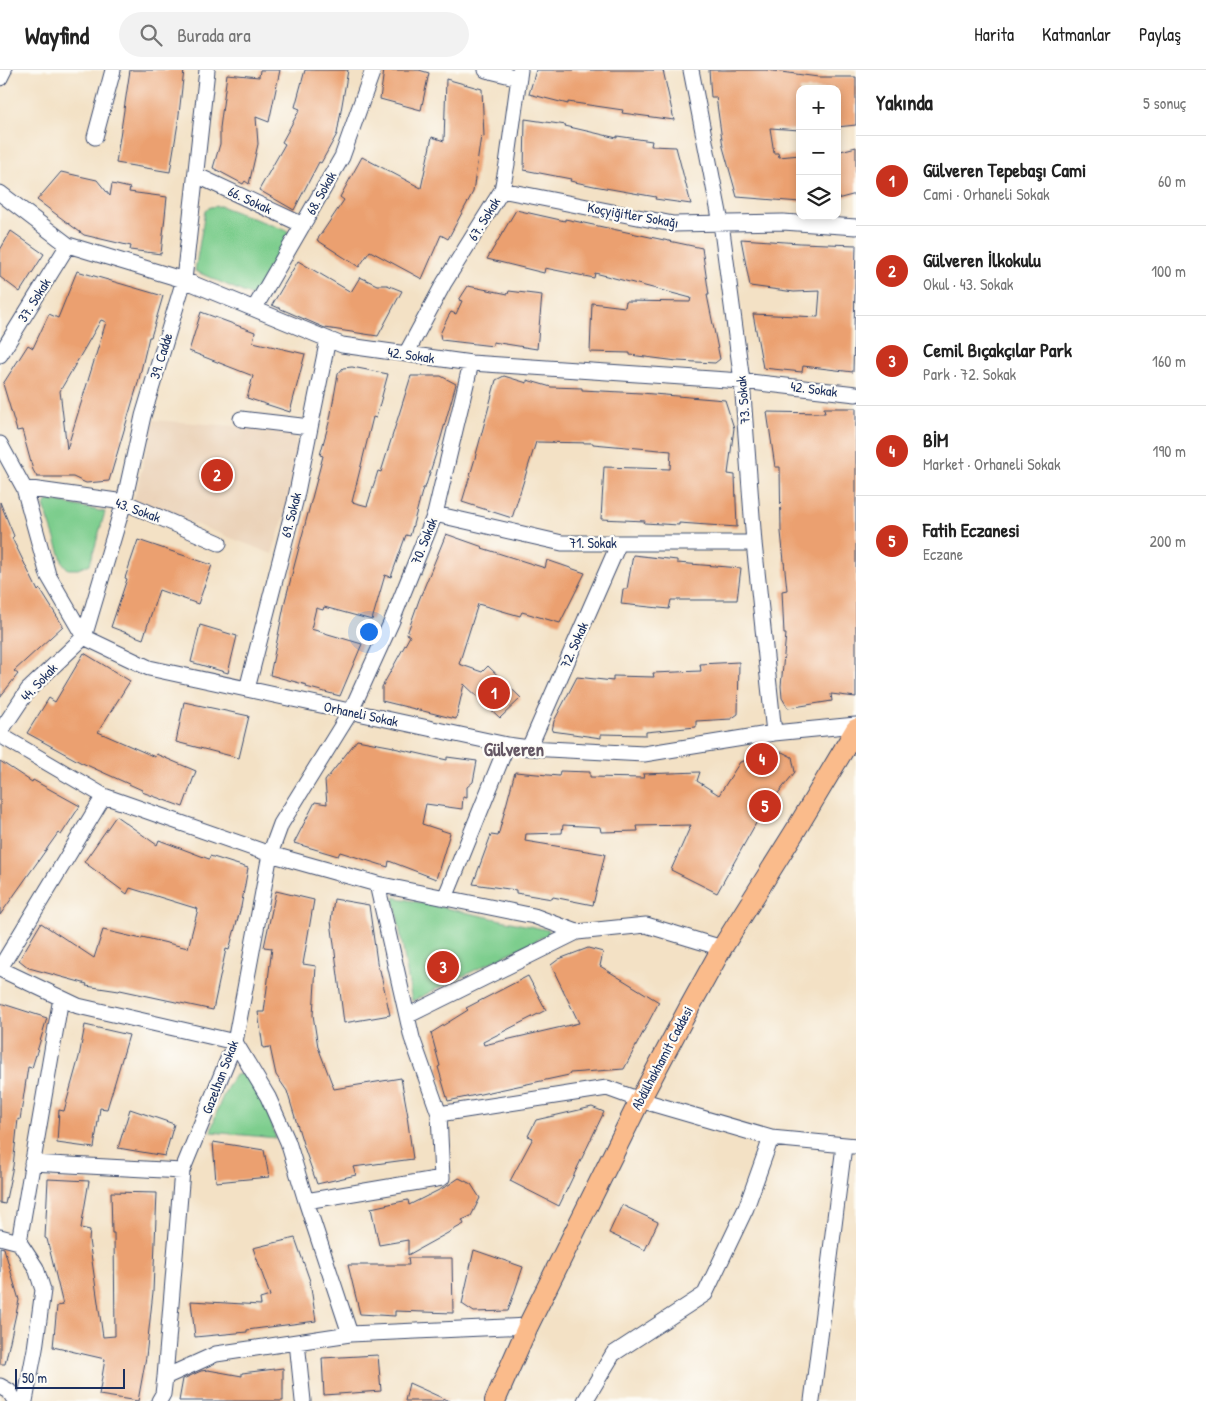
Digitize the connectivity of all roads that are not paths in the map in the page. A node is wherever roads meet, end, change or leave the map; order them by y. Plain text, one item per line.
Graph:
1 (4, 70) edge
2 (113, 70) edge
3 (207, 70) edge
4 (372, 70) edge
5 (486, 70) edge
6 (691, 70) edge
7 (520, 74) edge
8 (0, 78) edge
9 (95, 137) dead end
10 (196, 175) junction
11 (502, 190) junction
12 (0, 193) edge
13 (721, 223) junction
14 (304, 225) junction
15 (856, 227) edge
16 (68, 245) junction
17 (184, 280) junction
18 (254, 309) junction
19 (328, 339) junction
20 (406, 354) junction
21 (0, 355) edge
22 (471, 363) junction
23 (742, 381) junction
24 (856, 394) edge
25 (241, 420) dead end
26 (310, 427) junction
27 (0, 444) edge
28 (24, 488) junction
29 (124, 502) junction
30 (436, 514) junction
31 (219, 543) dead end
32 (620, 543) junction
33 (754, 543) junction
34 (84, 636) junction
35 (246, 688) junction
36 (352, 712) junction
37 (856, 725) edge
38 (856, 729) edge
39 (0, 733) edge
40 (774, 733) junction
41 (507, 746) junction
42 (529, 748) junction
43 (104, 796) junction
44 (270, 854) junction
45 (377, 884) junction
46 (445, 898) junction
47 (577, 932) junction
48 (722, 948) junction
49 (0, 968) edge
50 (61, 998) junction
51 (407, 1016) junction
52 (236, 1042) junction
53 (640, 1100) junction
54 (439, 1114) junction
55 (772, 1138) junction
56 (852, 1147) edge
57 (32, 1163) junction
58 (182, 1171) junction
59 (306, 1202) junction
60 (0, 1237) edge
61 (19, 1242) junction
62 (528, 1326) junction
63 (350, 1334) junction
64 (297, 1342) junction
65 (164, 1377) junction
66 (0, 1386) edge
67 (15, 1401) edge
68 (25, 1401) edge
69 (159, 1401) edge
70 (303, 1401) edge
71 (495, 1401) edge
72 (585, 1401) edge
73 (812, 1401) edge

1 - 8 street
2 - 9 street
3 - 10 street, 39. Cadde
4 - 14 street, 68. Sokak
5 - 7 street
6 - 13 street, 73. Sokak
7 - 11 street, 67. Sokak
10 - 14 street, 66. Sokak
10 - 17 street, 39. Cadde
11 - 13 street, Koçyiğitler Sokağı
11 - 20 street, 67. Sokak
12 - 16 street, 42. Sokak
13 - 15 street, Koçyiğitler Sokağı
13 - 23 street, 73. Sokak
14 - 18 street, 68. Sokak
16 - 17 street, 42. Sokak
16 - 21 street, 37. Sokak
17 - 18 street, 42. Sokak
17 - 29 street, 39. Cadde
18 - 19 street, 42. Sokak
19 - 20 street, 42. Sokak
19 - 26 street, 69. Sokak
20 - 22 street, 42. Sokak
22 - 23 street, 42. Sokak
22 - 30 street, 70. Sokak
23 - 24 street, 42. Sokak
23 - 33 street, 73. Sokak
25 - 26 street
26 - 35 street, 69. Sokak
27 - 28 street
28 - 29 street, 43. Sokak
28 - 34 street
29 - 31 street, 43. Sokak
29 - 34 street, 39. Cadde
30 - 32 street, 71. Sokak
30 - 36 street, 70. Sokak
32 - 33 street, 71. Sokak
32 - 42 street, 72. Sokak
33 - 40 street, 73. Sokak
34 - 35 street, Orhaneli Sokak
34 - 39 street, 44. Sokak
35 - 36 street, Orhaneli Sokak
36 - 41 street, Orhaneli Sokak
36 - 44 street, Gazelhan Sokak
37 - 40 street, Orhaneli Sokak
38 - 48 main road, Abdülhakhamit Caddesi
39 - 43 street
40 - 42 street, Orhaneli Sokak
41 - 42 street, Orhaneli Sokak
41 - 46 street
43 - 44 street
43 - 49 street
44 - 45 street
44 - 52 street, Gazelhan Sokak
45 - 46 street
45 - 51 street
46 - 47 street
47 - 48 street
47 - 51 street
48 - 53 main road, Abdülhakhamit Caddesi
49 - 50 street
50 - 52 street
50 - 57 street
51 - 54 street
52 - 58 street, Gazelhan Sokak
52 - 59 street
53 - 54 street
53 - 55 street
53 - 62 main road, Abdülhakhamit Caddesi
54 - 59 street
55 - 56 street
55 - 72 street
56 - 73 street
57 - 58 street
57 - 61 street
58 - 65 street, Gazelhan Sokak
59 - 63 street
60 - 61 street
61 - 68 street
62 - 63 street
62 - 71 main road, Abdülhakhamit Caddesi
63 - 64 street
64 - 65 street
64 - 70 street
65 - 69 street, Gazelhan Sokak
66 - 67 street

